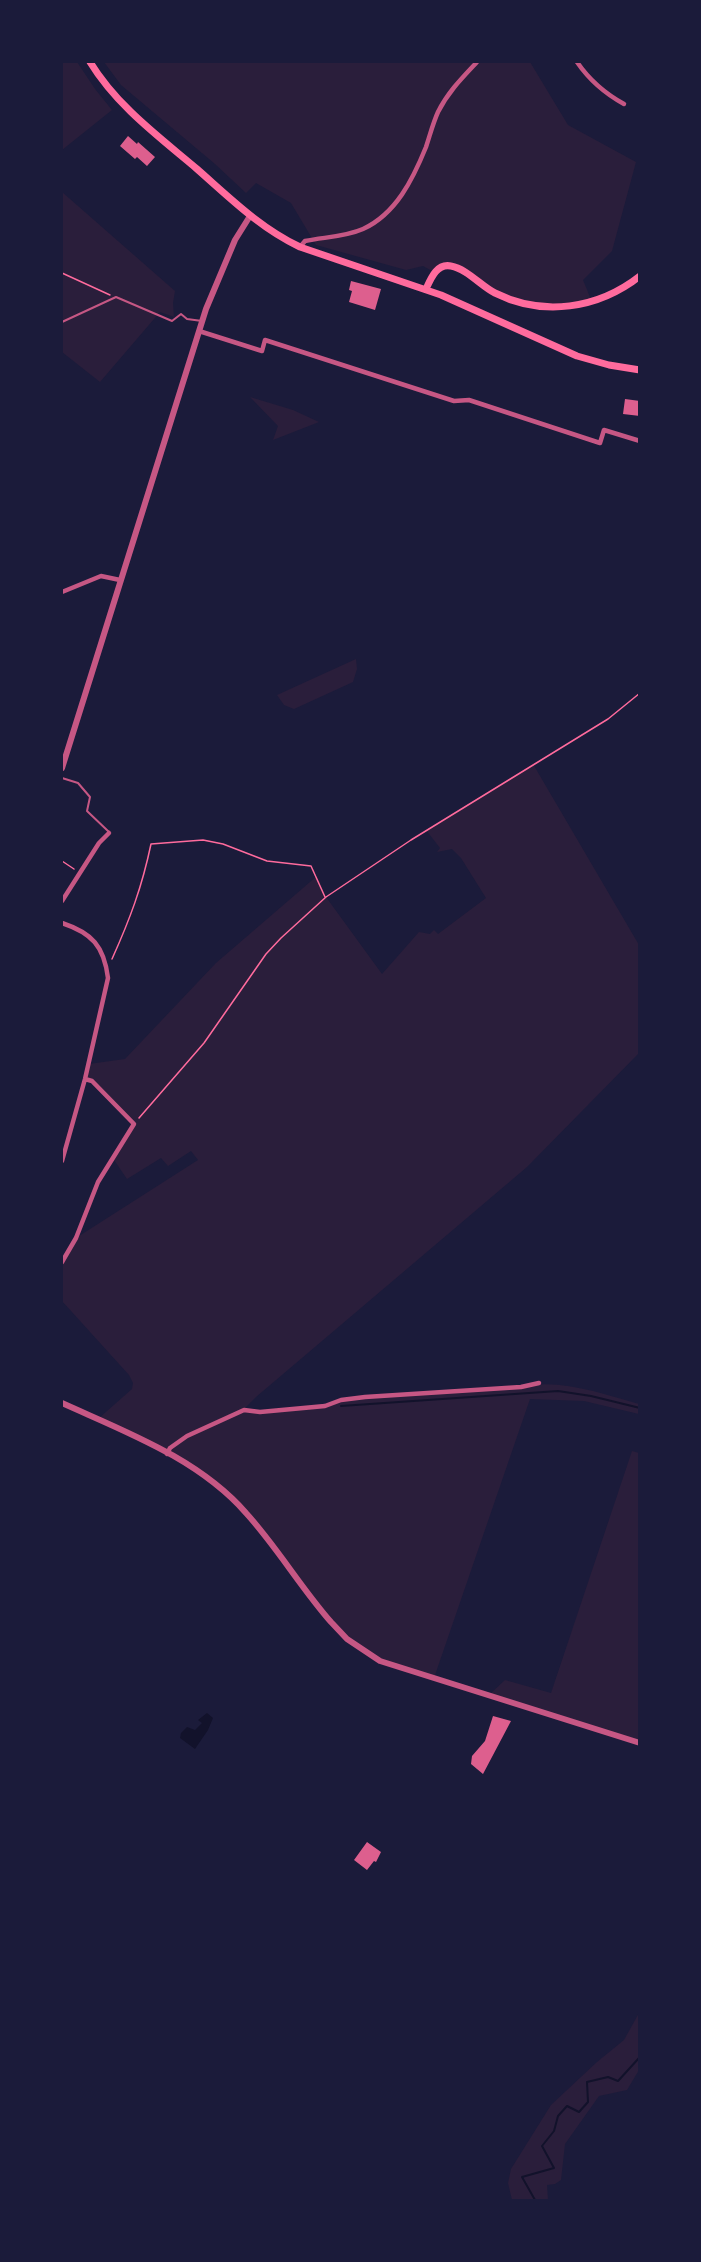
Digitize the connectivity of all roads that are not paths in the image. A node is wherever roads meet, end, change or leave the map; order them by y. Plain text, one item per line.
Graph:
1 (90, 62) edge
2 (477, 62) edge
3 (577, 62) edge
4 (624, 104) dead end
5 (250, 216) junction
6 (300, 247) junction
7 (639, 276) edge
8 (426, 289) junction
9 (202, 321) junction
10 (62, 322) edge
11 (199, 331) junction
12 (639, 370) edge
13 (639, 441) edge
14 (120, 580) junction
15 (62, 592) edge
16 (62, 768) edge
17 (62, 778) edge
18 (110, 833) joint
19 (62, 901) edge
20 (62, 923) edge
21 (85, 1079) junction
22 (62, 1161) edge
23 (62, 1262) edge
24 (539, 1383) dead end
25 (62, 1403) edge
26 (167, 1454) junction
27 (638, 1743) edge

1 - 5 main road
2 - 6 street
3 - 4 street
5 - 6 main road
5 - 9 street
6 - 8 main road
7 - 8 main road
8 - 12 main road
9 - 10 lane
9 - 11 street
11 - 13 street
11 - 14 street
14 - 15 street
14 - 16 street
17 - 18 lane
18 - 19 street
20 - 21 street
21 - 22 street
21 - 23 street
24 - 26 street
25 - 26 street
26 - 27 street

